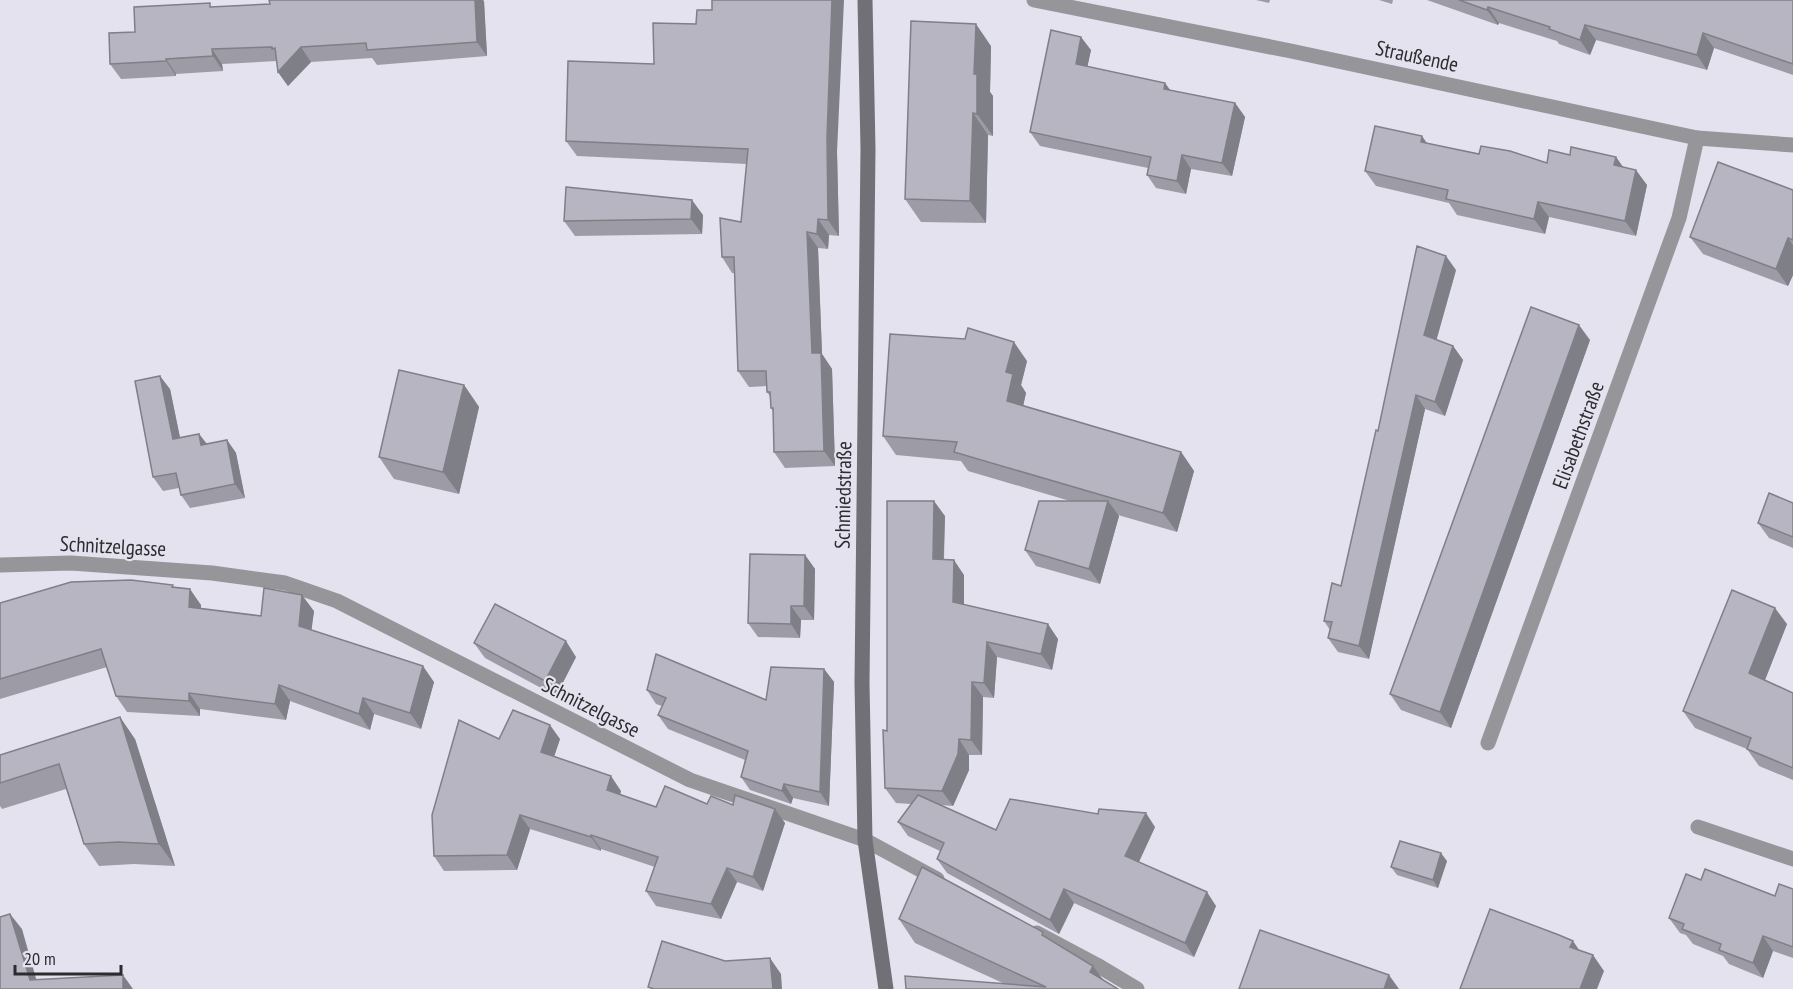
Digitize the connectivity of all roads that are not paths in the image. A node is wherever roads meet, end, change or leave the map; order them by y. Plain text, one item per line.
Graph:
1 (865, 0) edge
2 (1034, 0) edge
3 (1697, 138) junction
4 (1793, 144) edge
5 (0, 565) edge
6 (1488, 743) dead end
7 (1698, 827) dead end
8 (865, 840) junction
9 (1793, 859) edge
10 (949, 886) edge
11 (1023, 925) edge
12 (886, 989) edge
13 (1137, 989) edge

1 - 8 street, Schmiedstraße
2 - 3 street, Straußende
3 - 4 street, Straußende
3 - 6 street, Elisabethstraße
5 - 8 street, Schnitzelgasse
7 - 9 street
8 - 10 street, Schnitzelgasse
8 - 12 street, Schmiedstraße
11 - 13 street

